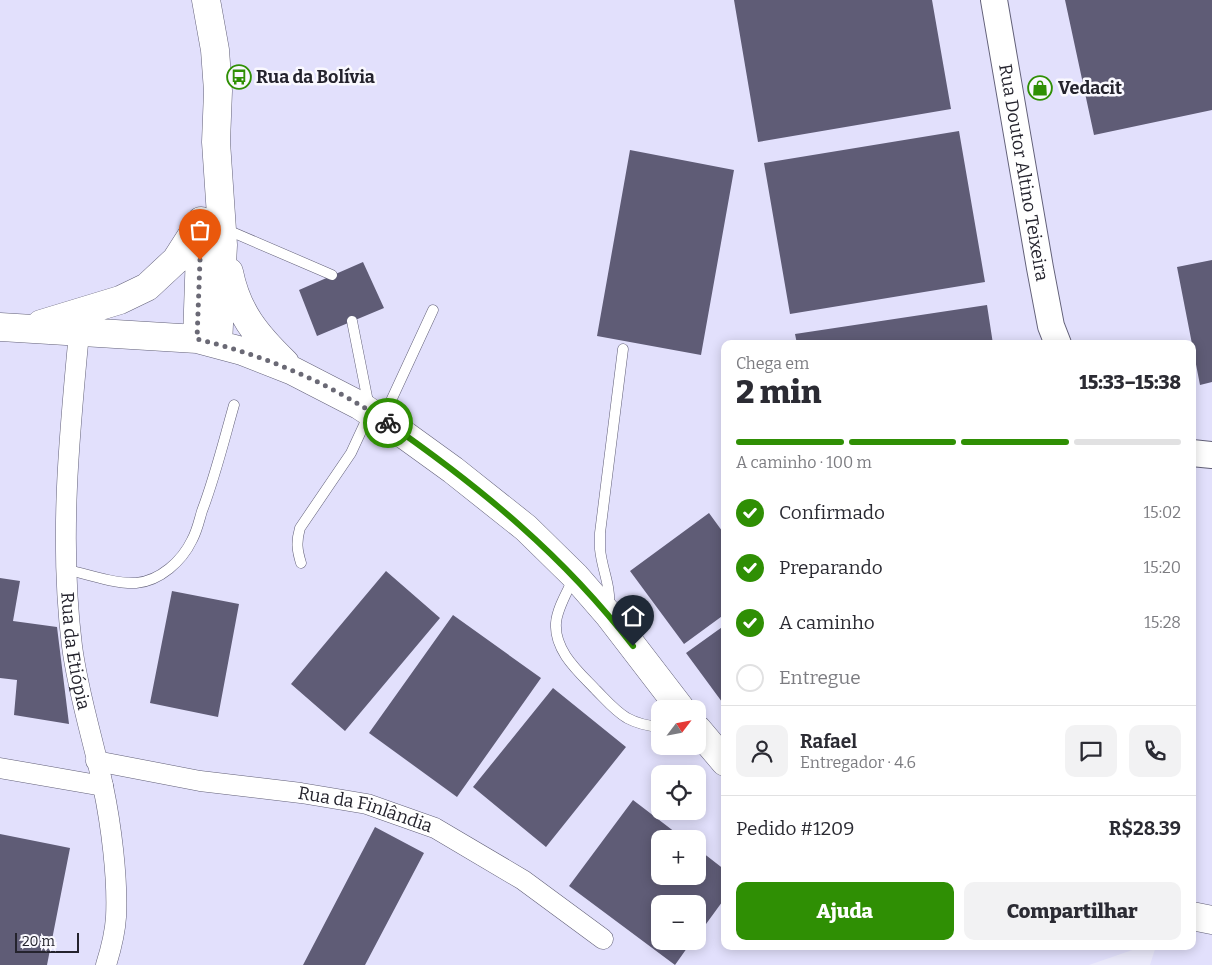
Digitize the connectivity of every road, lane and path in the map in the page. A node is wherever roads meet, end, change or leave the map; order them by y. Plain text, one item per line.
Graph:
1 (206, 0) edge
2 (994, 0) edge
3 (216, 231) junction
4 (332, 275) dead end
5 (433, 310) dead end
6 (352, 322) dead end
7 (9, 328) edge
8 (79, 333) junction
9 (1056, 340) edge
10 (208, 342) junction
11 (623, 349) dead end
12 (294, 371) junction
13 (234, 405) dead end
14 (376, 416) junction
15 (1196, 453) edge
16 (1212, 455) edge
17 (302, 563) dead end
18 (65, 569) junction
19 (575, 576) junction
20 (608, 614) junction
21 (674, 700) edge
22 (651, 726) edge
23 (706, 739) edge
24 (721, 757) edge
25 (96, 760) junction
26 (0, 768) edge
27 (103, 786) junction
28 (1196, 917) edge
29 (1212, 920) edge
30 (603, 939) dead end
31 (106, 965) edge

1 - 3 main road
2 - 9 street, Rua Doutor Altino Teixeira
3 - 4 lane
3 - 7 main road
3 - 10 main road
3 - 12 main road
5 - 14 lane
6 - 14 lane
7 - 8 main road
8 - 10 main road
8 - 18 street, Rua da Etiópia
10 - 12 main road
11 - 20 lane
12 - 14 main road
13 - 18 lane
14 - 17 lane
14 - 19 main road
15 - 16 street
18 - 25 street, Rua da Etiópia
19 - 20 main road
19 - 22 lane
20 - 21 main road
23 - 24 main road
25 - 27 street, Rua da Etiópia
25 - 30 street, Rua da Finlândia
26 - 27 street
27 - 31 street, Rua da Etiópia
28 - 29 main road

